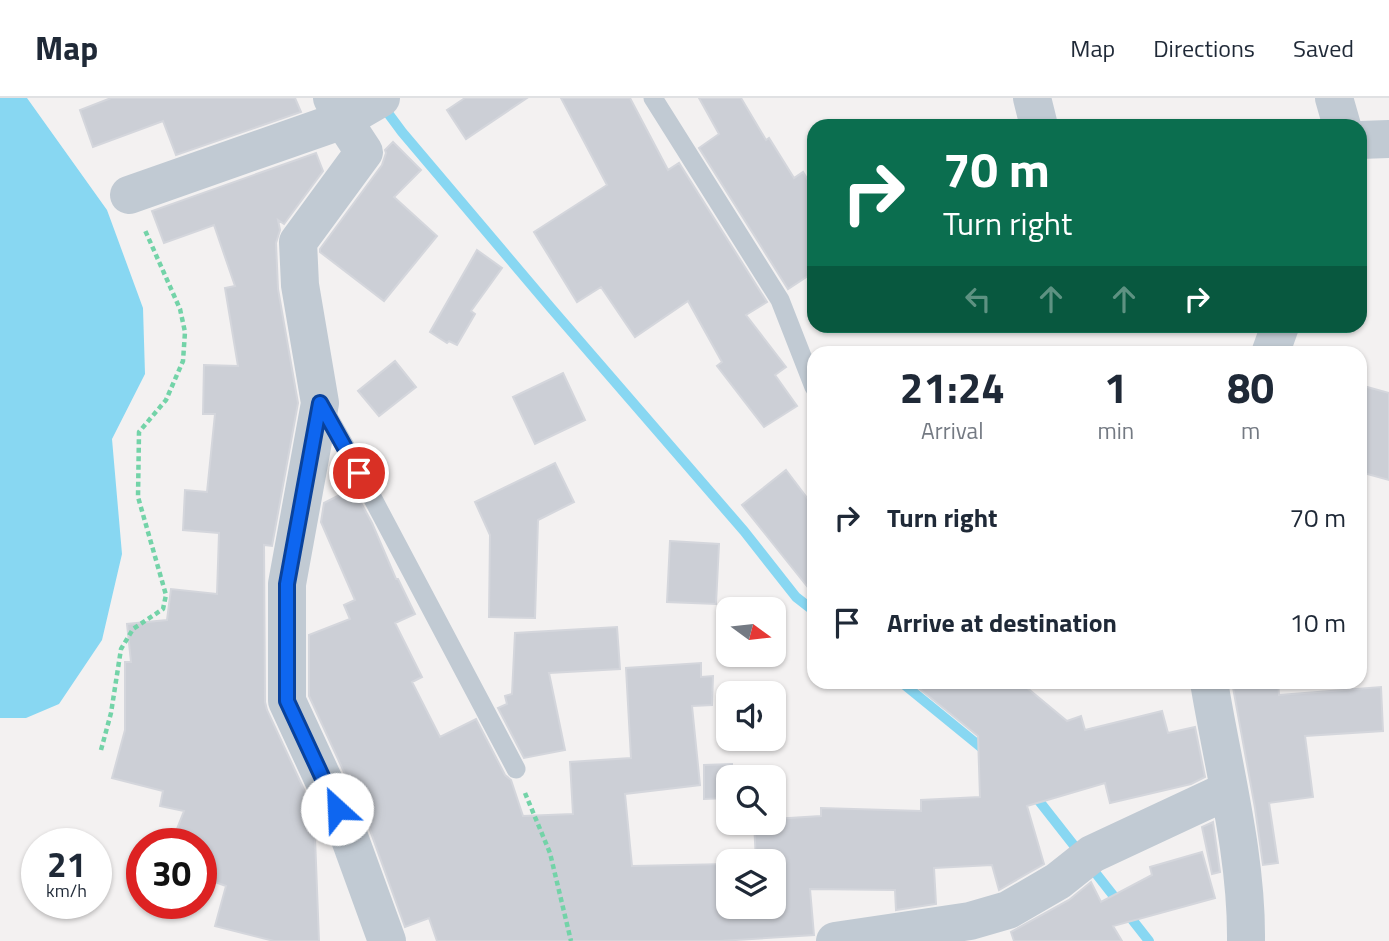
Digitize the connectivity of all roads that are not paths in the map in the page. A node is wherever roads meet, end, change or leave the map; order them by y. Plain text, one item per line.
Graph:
1 (653, 98) edge
2 (1032, 98) edge
3 (1334, 98) edge
4 (355, 106) edge
5 (1037, 119) edge
6 (1340, 119) edge
7 (1367, 139) edge
8 (1389, 139) edge
9 (130, 195) road end
10 (807, 369) edge
11 (320, 403) junction
12 (1210, 689) edge
13 (516, 769) road end
14 (1229, 790) junction
15 (387, 941) edge
16 (835, 941) edge
17 (1246, 941) edge

1 - 10 lane
2 - 5 street
3 - 6 street
4 - 9 street
4 - 11 street
7 - 8 street
11 - 13 lane
11 - 15 street
12 - 14 street
14 - 16 street
14 - 17 street

